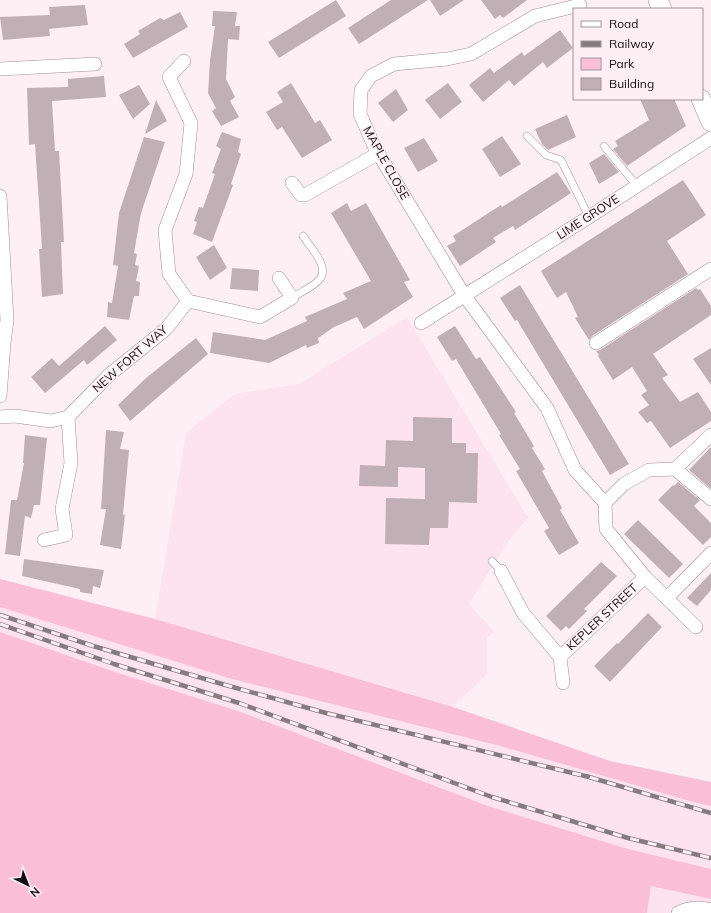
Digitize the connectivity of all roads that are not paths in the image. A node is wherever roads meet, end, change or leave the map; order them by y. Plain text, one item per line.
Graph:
1 (580, 5) dead end
2 (184, 61) dead end
3 (96, 64) dead end
4 (0, 69) edge
5 (701, 100) edge
6 (711, 122) edge
7 (527, 136) dead end
8 (711, 138) edge
9 (604, 146) dead end
10 (379, 153) junction
11 (292, 183) dead end
12 (637, 186) junction
13 (0, 196) edge
14 (589, 217) junction
15 (303, 236) dead end
16 (711, 269) edge
17 (279, 278) dead end
18 (464, 295) junction
19 (292, 298) junction
20 (188, 301) junction
21 (421, 323) dead end
22 (2, 341) edge
23 (596, 343) dead end
24 (0, 396) edge
25 (0, 417) edge
26 (68, 417) junction
27 (711, 435) edge
28 (675, 469) junction
29 (711, 499) edge
30 (605, 503) junction
31 (44, 540) dead end
32 (711, 553) edge
33 (497, 566) dead end
34 (645, 577) junction
35 (667, 598) junction
36 (696, 626) dead end
37 (560, 657) junction
38 (562, 683) dead end
39 (711, 910) edge
40 (678, 913) edge

1 - 10 street, MAPLE CLOSE
2 - 20 street
3 - 4 street
5 - 6 street
7 - 14 lane
8 - 12 street, LIME GROVE
9 - 12 lane
10 - 11 street
10 - 18 street, MAPLE CLOSE
12 - 14 street, LIME GROVE
13 - 22 street
14 - 18 street, LIME GROVE
15 - 19 lane
16 - 23 street
17 - 19 street
18 - 21 street, LIME GROVE
18 - 30 street
19 - 20 street
20 - 26 street, NEW FORT WAY
22 - 24 street
25 - 26 street
26 - 31 street
27 - 28 street
28 - 29 street
28 - 30 street
30 - 34 street, KEPLER STREET
32 - 35 street
33 - 37 street, KEPLER STREET
34 - 35 street, KEPLER STREET
34 - 37 street, KEPLER STREET
35 - 36 street, KEPLER STREET
37 - 38 street, KEPLER STREET
39 - 40 street

